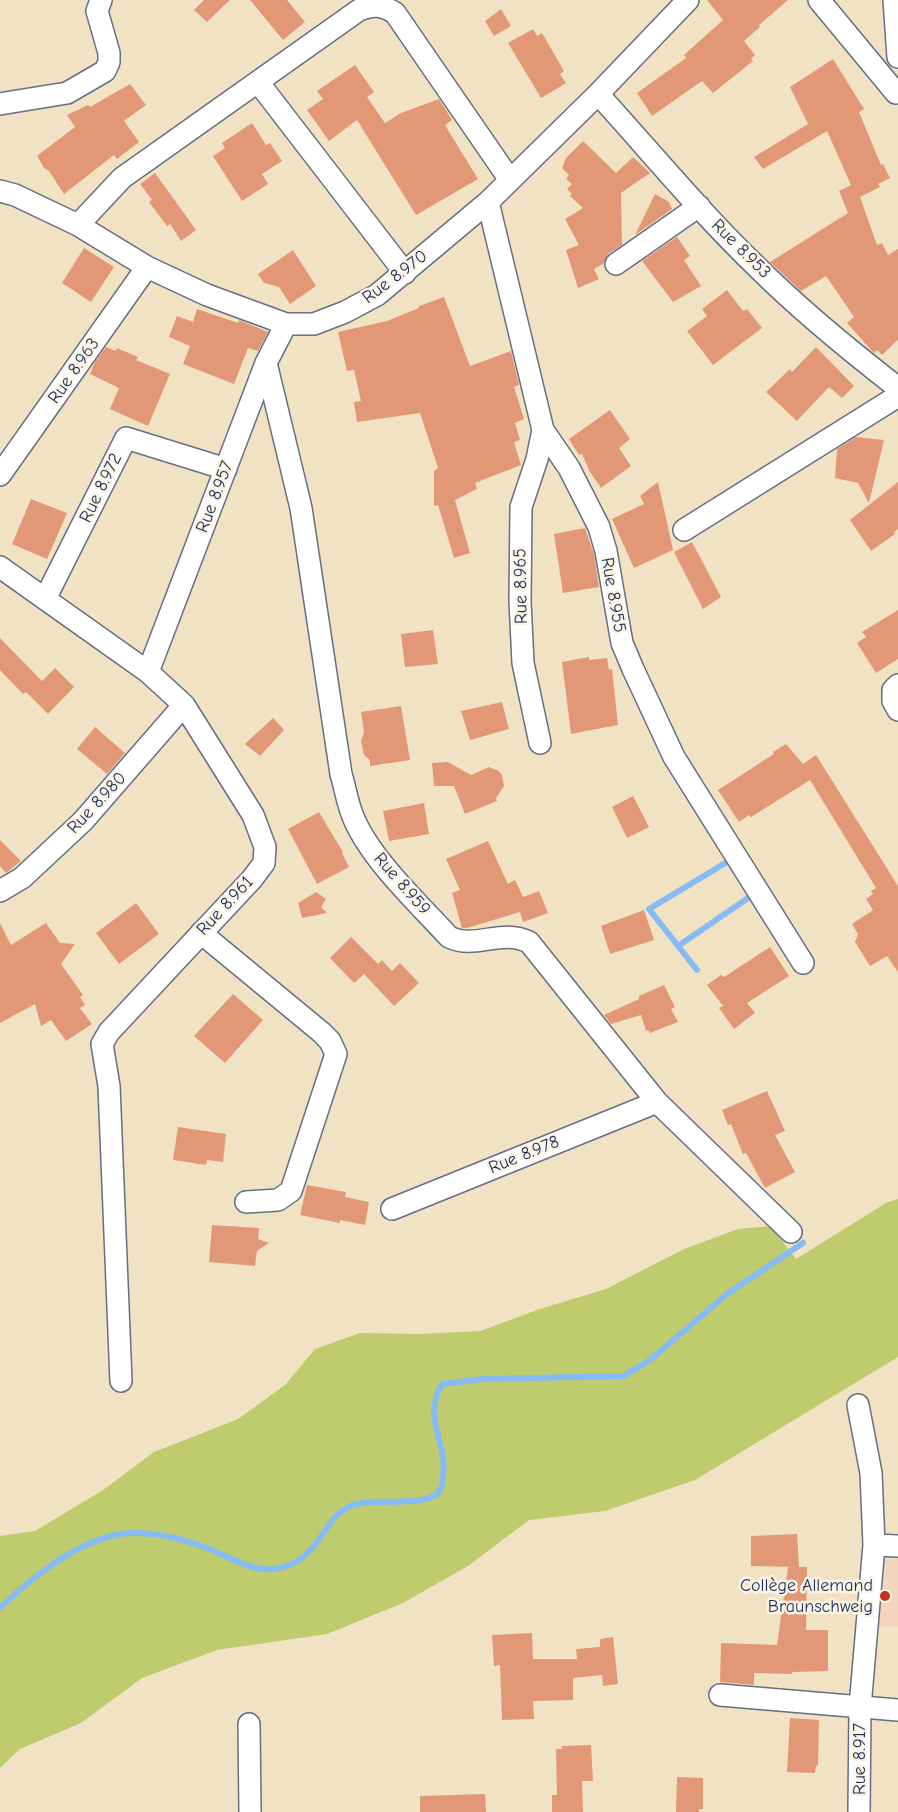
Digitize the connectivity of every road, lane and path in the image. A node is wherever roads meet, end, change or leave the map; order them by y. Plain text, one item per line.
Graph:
1 (101, 0) edge
2 (688, 0) edge
3 (819, 0) edge
4 (894, 0) edge
5 (386, 3) edge
6 (898, 53) edge
7 (898, 57) edge
8 (258, 82) junction
9 (598, 94) junction
10 (897, 96) edge
11 (0, 104) edge
12 (510, 180) junction
13 (2, 186) edge
14 (488, 202) junction
15 (699, 206) junction
16 (78, 225) junction
17 (616, 264) dead end
18 (147, 267) junction
19 (405, 273) junction
20 (286, 324) junction
21 (266, 363) junction
22 (898, 388) edge
23 (898, 396) edge
24 (543, 430) junction
25 (226, 469) junction
26 (0, 475) edge
27 (684, 530) dead end
28 (0, 567) edge
29 (45, 599) junction
30 (148, 672) junction
31 (898, 685) edge
32 (184, 705) junction
33 (898, 710) edge
34 (540, 743) dead end
35 (0, 891) edge
36 (201, 933) junction
37 (803, 963) dead end
38 (657, 1102) junction
39 (246, 1202) dead end
40 (392, 1209) dead end
41 (791, 1232) dead end
42 (121, 1381) dead end
43 (858, 1405) dead end
44 (874, 1545) junction
45 (898, 1546) edge
46 (720, 1695) dead end
47 (860, 1707) junction
48 (898, 1710) edge
49 (249, 1724) dead end
50 (250, 1812) edge
51 (859, 1812) edge

1 - 11 street
2 - 9 street, Rue 8.970
3 - 10 street
4 - 6 street
5 - 8 street
5 - 12 street
6 - 7 street
8 - 16 street
8 - 19 street
9 - 12 street, Rue 8.970
9 - 15 street, Rue 8.953
12 - 14 street, Rue 8.970
13 - 16 street, Rue 8.970
14 - 19 street, Rue 8.970
14 - 24 street, Rue 8.955
15 - 17 street
15 - 22 street, Rue 8.953
16 - 18 street, Rue 8.970
18 - 20 street, Rue 8.970
18 - 26 street, Rue 8.963
19 - 20 street, Rue 8.970
20 - 21 street, Rue 8.957
21 - 25 street, Rue 8.957
21 - 38 street, Rue 8.959
23 - 27 street
24 - 34 street, Rue 8.965
24 - 37 street, Rue 8.955
25 - 29 street, Rue 8.972
25 - 30 street, Rue 8.957
28 - 29 street, Rue 8.961
29 - 30 street, Rue 8.961
30 - 32 street, Rue 8.961
31 - 33 street
32 - 35 street, Rue 8.980
32 - 36 street, Rue 8.961
36 - 39 street
36 - 42 street, Rue 8.961
38 - 40 street, Rue 8.978
38 - 41 street, Rue 8.959
43 - 44 street, Rue 8.917
44 - 45 street
44 - 47 street, Rue 8.917
46 - 47 street
47 - 48 street
47 - 51 street, Rue 8.917
49 - 50 street

